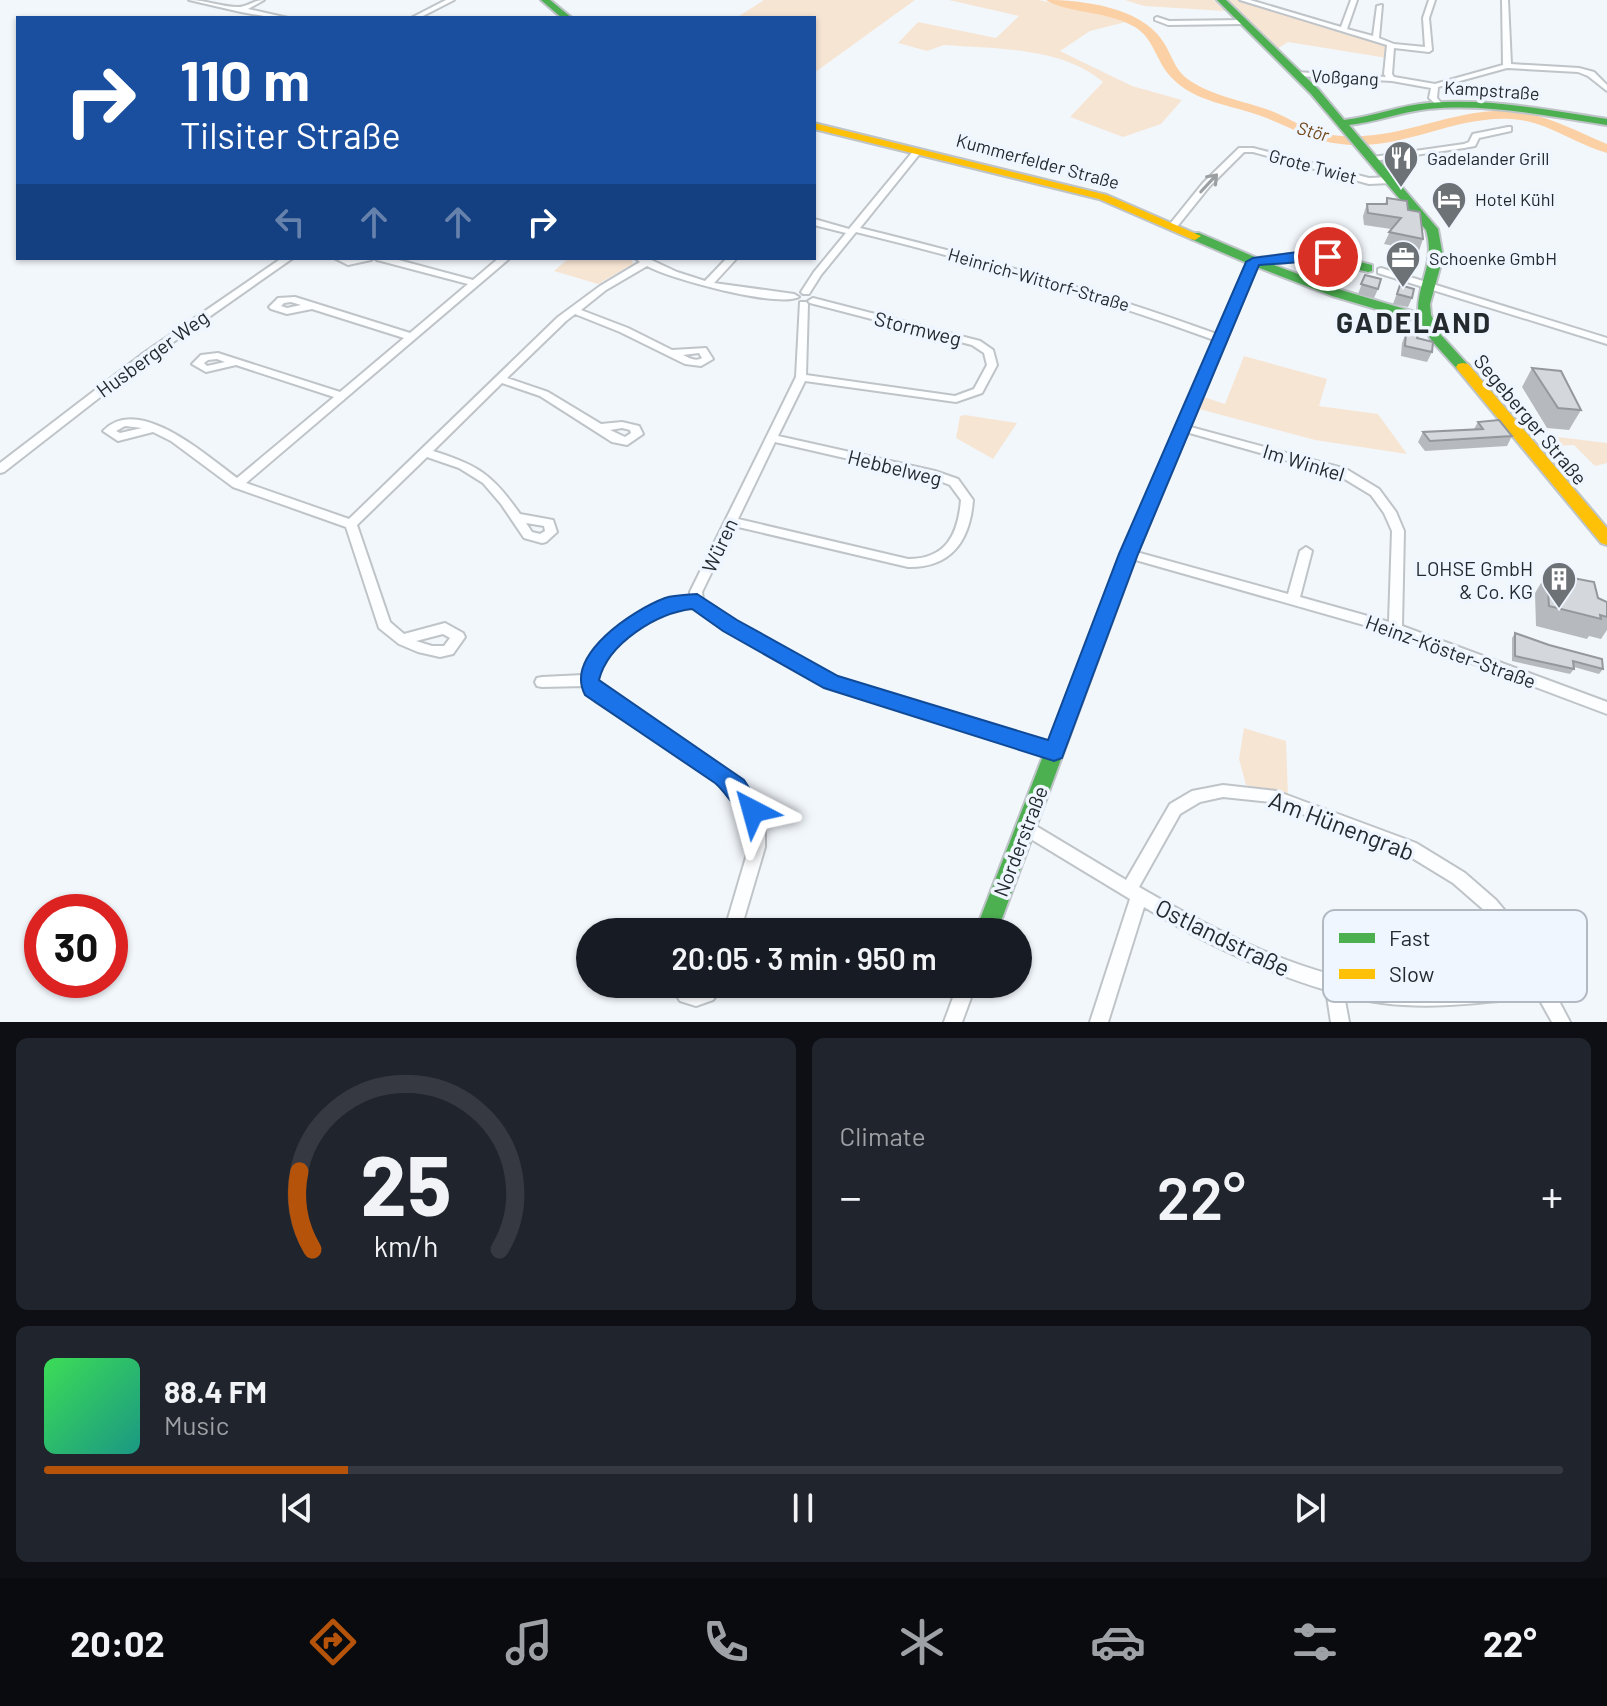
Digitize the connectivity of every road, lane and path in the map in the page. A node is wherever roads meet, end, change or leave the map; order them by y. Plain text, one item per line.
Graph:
1 (192, 0) edge
2 (261, 0) edge
3 (449, 0) edge
4 (545, 0) edge
5 (1221, 0) edge
6 (1243, 0) edge
7 (1285, 0) edge
8 (1354, 0) edge
9 (1432, 0) edge
10 (1505, 0) edge
11 (1380, 6) dead end
12 (241, 10) junction
13 (1280, 11) junction
14 (274, 16) edge
15 (418, 16) edge
16 (565, 16) edge
17 (1157, 19) dead end
18 (1244, 22) junction
19 (1344, 29) junction
20 (1376, 38) junction
21 (1393, 46) junction
22 (1507, 66) junction
23 (1298, 74) junction
24 (1392, 79) junction
25 (1435, 86) junction
26 (1607, 89) edge
27 (1439, 105) junction
28 (1336, 117) junction
29 (1607, 122) edge
30 (816, 126) edge
31 (1508, 129) dead end
32 (918, 151) junction
33 (1373, 159) junction
34 (1391, 180) junction
35 (816, 222) edge
36 (1173, 226) junction
37 (853, 231) junction
38 (285, 260) edge
39 (388, 260) edge
40 (503, 260) edge
41 (643, 260) edge
42 (730, 260) edge
43 (1253, 262) junction
44 (1374, 269) joint
45 (475, 283) junction
46 (708, 283) junction
47 (1429, 284) junction
48 (804, 299) junction
49 (311, 306) dead end
50 (573, 310) junction
51 (1425, 319) junction
52 (412, 337) junction
53 (1221, 339) junction
54 (1607, 341) edge
55 (670, 353) dead end
56 (237, 362) dead end
57 (801, 377) junction
58 (499, 379) junction
59 (342, 396) junction
60 (600, 428) dead end
61 (1183, 428) junction
62 (152, 429) dead end
63 (772, 438) junction
64 (424, 452) junction
65 (0, 469) edge
66 (237, 484) junction
67 (515, 517) dead end
68 (730, 521) junction
69 (351, 524) junction
70 (1607, 539) edge
71 (1306, 551) dead end
72 (1129, 554) junction
73 (1293, 598) junction
74 (697, 601) junction
75 (1395, 629) junction
76 (404, 639) dead end
77 (589, 680) junction
78 (542, 682) dead end
79 (1607, 708) edge
80 (1054, 751) junction
81 (1026, 828) junction
82 (1134, 893) junction
83 (1494, 910) edge
84 (736, 918) edge
85 (991, 918) edge
86 (1323, 981) edge
87 (962, 998) edge
88 (1337, 1002) edge
89 (1550, 1002) edge
90 (953, 1022) edge
91 (1099, 1022) edge
92 (1340, 1022) edge
93 (1561, 1022) edge

1 - 12 street
2 - 12 street
3 - 15 street
4 - 16 street
5 - 18 street
6 - 13 street
7 - 13 street
8 - 19 street
9 - 21 street
10 - 22 street
11 - 20 street
12 - 14 street
13 - 19 street
17 - 18 street
18 - 23 street
19 - 20 street
20 - 21 street
21 - 24 street
22 - 25 street
22 - 26 street
23 - 24 street, Voßgang
23 - 28 street
24 - 25 street, Voßgang
25 - 27 street
27 - 28 street, Kampstraße
27 - 29 street, Kampstraße
28 - 33 street
30 - 32 street, Kummerfelder Straße
31 - 33 street
32 - 36 street, Kummerfelder Straße
32 - 37 street
33 - 34 street
36 -> 34 street, Grote Twiet
34 - 47 street
35 - 37 street, Heinrich-Wittorf-Straße
36 - 43 street, Kummerfelder Straße
37 - 48 street
37 - 53 street, Heinrich-Wittorf-Straße
38 - 65 street, Husberger Weg
39 - 45 street
40 - 45 street
41 - 46 street
41 - 50 street
42 - 46 street
43 - 44 street
43 - 51 street, Kummerfelder Straße
43 - 53 street, Norderstraße
44 - 47 street
45 - 52 street
46 - 48 street
47 - 51 street
47 - 54 street
48 - 57 street, Würen
48 - 57 street, Stormweg
49 - 52 street
50 - 55 street
50 - 58 street
51 - 70 street, Segeberger Straße
52 - 59 street
53 - 61 street, Norderstraße
56 - 59 street
57 - 63 street, Würen
58 - 60 street
58 - 64 street
59 - 66 street
61 - 72 street, Norderstraße
61 - 75 street, Im Winkel
62 - 66 street
63 - 68 street, Würen
63 - 68 street, Hebbelweg
64 - 67 street
64 - 69 street
66 - 69 street
68 - 74 street, Würen
69 - 76 street
71 - 73 street
72 - 73 street, Heinz-Köster-Straße
72 - 80 street, Norderstraße
73 - 75 street, Heinz-Köster-Straße
74 - 77 street
74 - 80 street
75 - 79 street, Heinz-Köster-Straße
77 - 78 street
77 - 84 street
80 - 81 street, Norderstraße
81 - 82 street, Ostlandstraße
81 - 85 street, Norderstraße
82 - 83 street, Am Hünengrab
82 - 86 street, Ostlandstraße
82 - 91 street, Am Hünengrab
87 - 90 street
88 - 92 street
89 - 93 street

